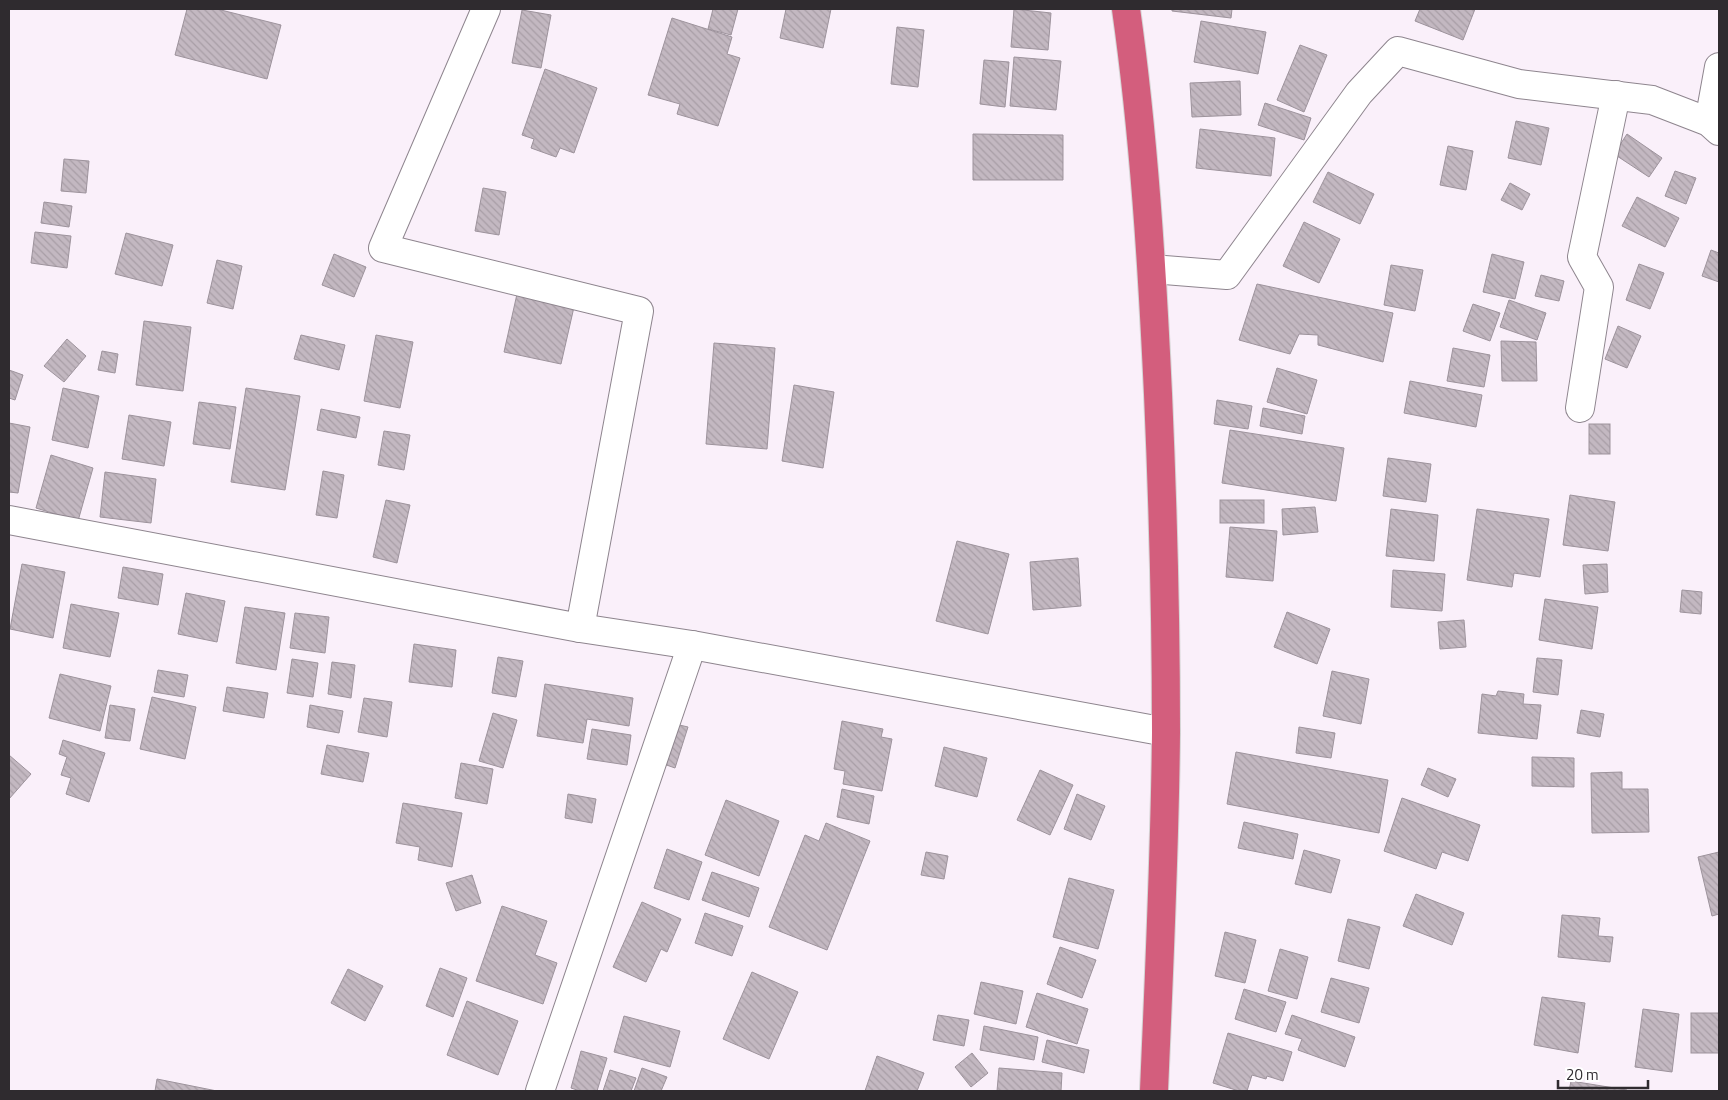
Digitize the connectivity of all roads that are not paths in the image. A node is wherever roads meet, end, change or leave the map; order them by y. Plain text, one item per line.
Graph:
1 (486, 9) edge
2 (1126, 9) edge
3 (1719, 67) edge
4 (1616, 95) junction
5 (1714, 126) edge
6 (1152, 269) junction
7 (1580, 408) dead end
8 (9, 520) edge
9 (580, 628) junction
10 (692, 645) junction
11 (1166, 732) junction
12 (547, 1089) edge
13 (1154, 1091) edge

1 - 9 street
2 - 6 highway
3 - 5 street
4 - 5 street
4 - 6 street
4 - 7 street
6 - 11 highway
8 - 9 street
9 - 10 street
10 - 11 street
10 - 12 street
11 - 13 highway

